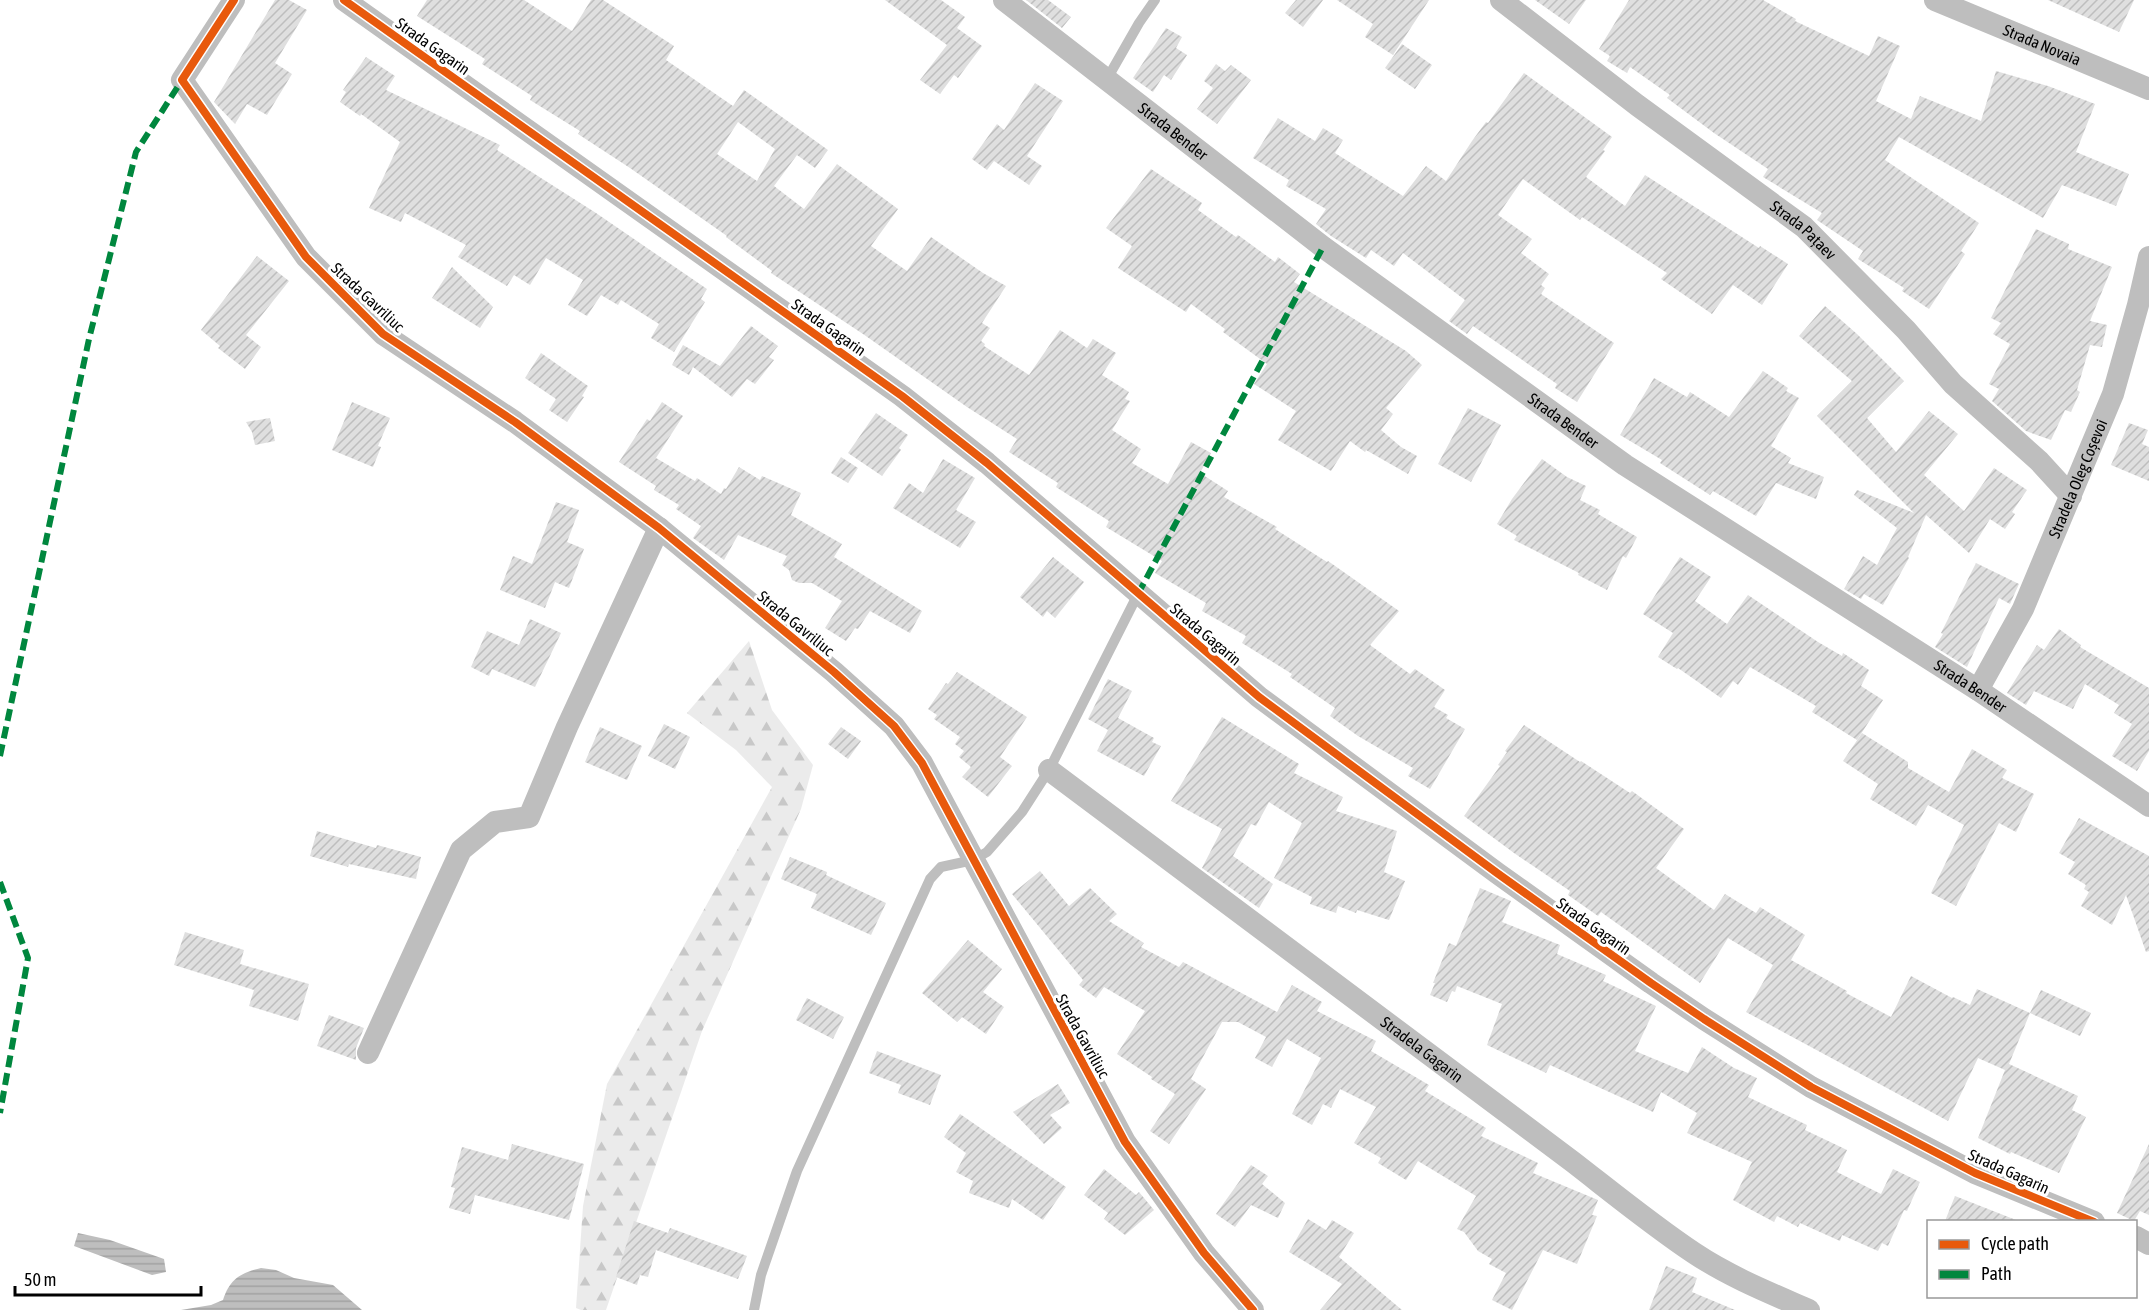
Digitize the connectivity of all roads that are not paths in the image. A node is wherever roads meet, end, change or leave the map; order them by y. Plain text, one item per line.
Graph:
1 (234, 0) edge
2 (344, 0) edge
3 (1004, 0) edge
4 (1155, 0) edge
5 (1501, 0) edge
6 (1935, 0) edge
7 (1107, 79) junction
8 (2149, 89) edge
9 (2149, 257) edge
10 (2072, 496) junction
11 (659, 528) junction
12 (1138, 594) junction
13 (1978, 690) junction
14 (1049, 770) junction
15 (2149, 806) edge
16 (973, 860) junction
17 (368, 1053) dead end
18 (2092, 1220) edge
19 (754, 1310) edge
20 (1253, 1310) edge
21 (1809, 1310) edge

1 - 11 street, Strada Gavriliuc
2 - 12 street, Strada Gagarin
3 - 7 street, Strada Bender
4 - 7 lane
5 - 10 street, Strada Pațaev
6 - 8 street, Strada Novaia
7 - 13 street, Strada Bender
9 - 10 street, Stradela Oleg Coșevoi
10 - 13 street, Stradela Oleg Coșevoi
11 - 16 street, Strada Gavriliuc
11 - 17 street
12 - 14 lane
12 - 18 street, Strada Gagarin
13 - 15 street, Strada Bender
14 - 16 lane
14 - 21 street, Stradela Gagarin
16 - 19 lane
16 - 20 street, Strada Gavriliuc

